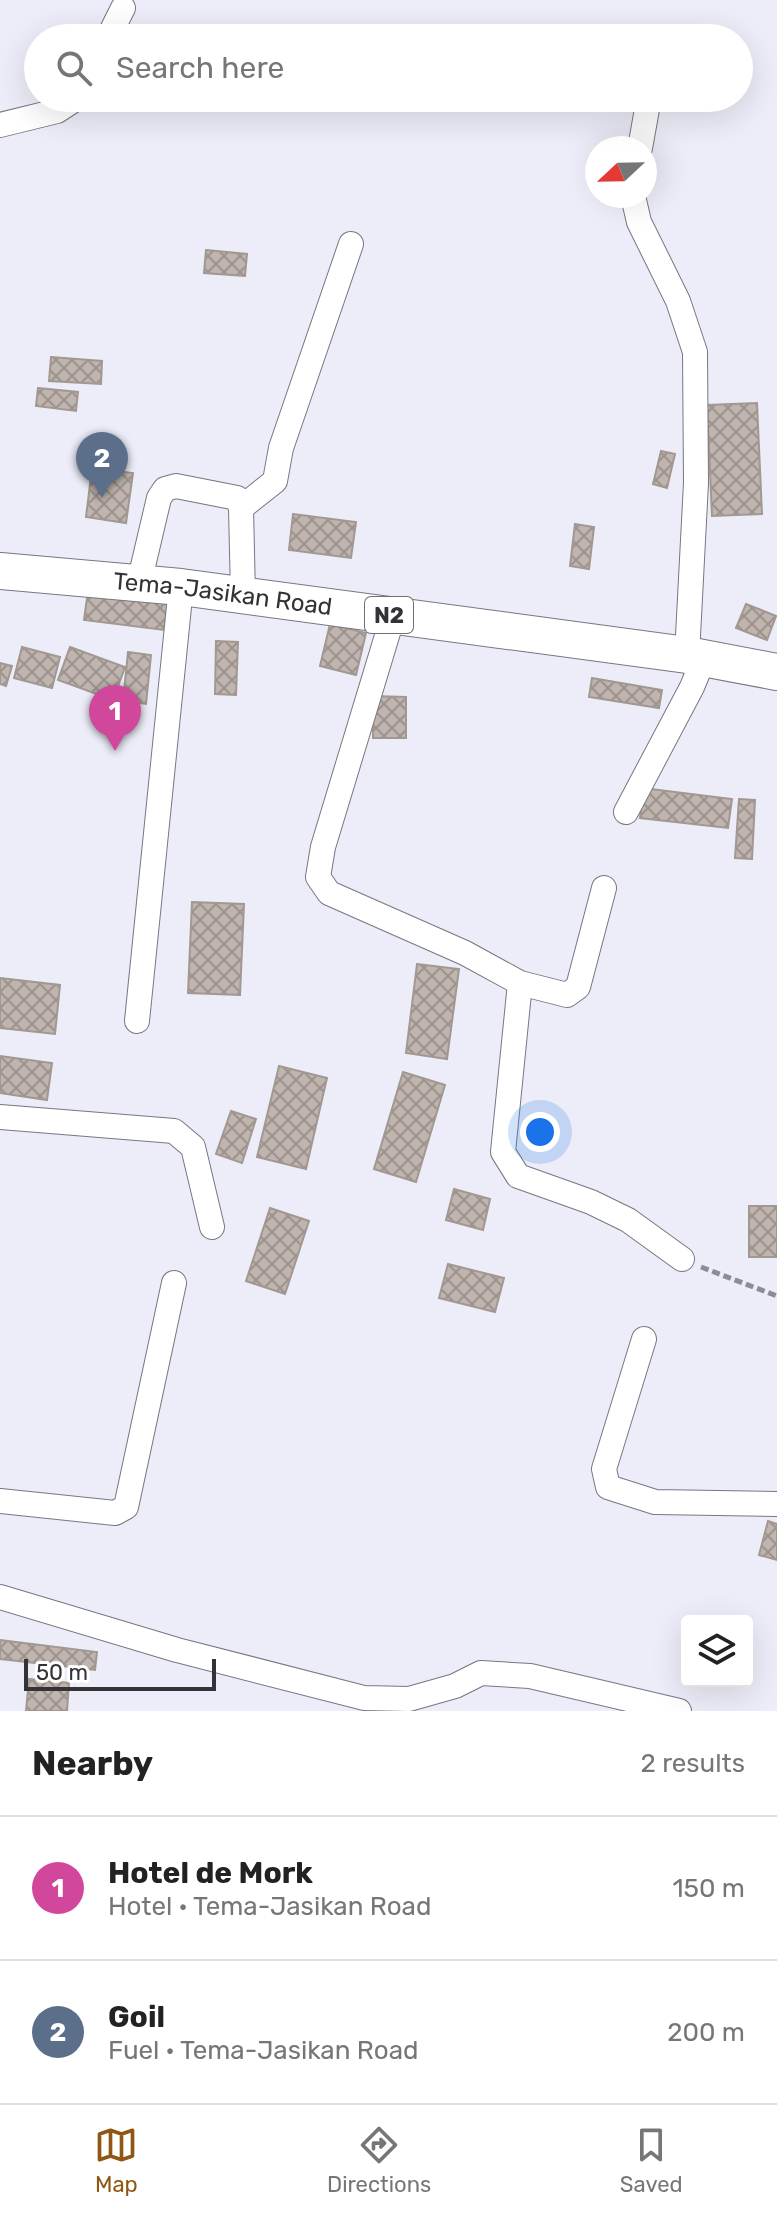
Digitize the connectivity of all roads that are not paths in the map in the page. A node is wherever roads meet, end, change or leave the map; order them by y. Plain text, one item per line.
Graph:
1 (123, 8) dead end
2 (115, 24) edge
3 (53, 112) edge
4 (646, 112) edge
5 (0, 125) edge
6 (642, 136) edge
7 (636, 208) edge
8 (351, 244) dead end
9 (241, 508) junction
10 (0, 571) edge
11 (139, 583) junction
12 (181, 587) junction
13 (243, 595) junction
14 (393, 616) junction
15 (695, 656) junction
16 (777, 672) edge
17 (626, 812) dead end
18 (604, 888) dead end
19 (520, 983) junction
20 (137, 1021) dead end
21 (0, 1117) edge
22 (212, 1227) dead end
23 (682, 1259) road end
24 (174, 1283) dead end
25 (644, 1339) dead end
26 (0, 1501) edge
27 (777, 1504) edge
28 (0, 1597) edge
29 (336, 1701) edge
30 (679, 1711) edge

1 - 2 street
3 - 5 street
4 - 6 street
7 - 15 street
8 - 9 street
9 - 11 street
9 - 13 street
10 - 11 highway, Tema-Jasikan Road / N2
11 - 12 highway, Tema-Jasikan Road / N2
12 - 13 highway, Tema-Jasikan Road / N2
12 - 20 street
13 - 14 highway, Tema-Jasikan Road / N2
14 - 15 highway, Tema-Jasikan Road / N2
14 - 19 street
15 - 16 highway, Tema-Jasikan Road / N2
15 - 17 street
18 - 19 street
19 - 23 street
21 - 22 street
24 - 26 street
25 - 27 street
28 - 29 street
29 - 30 street

